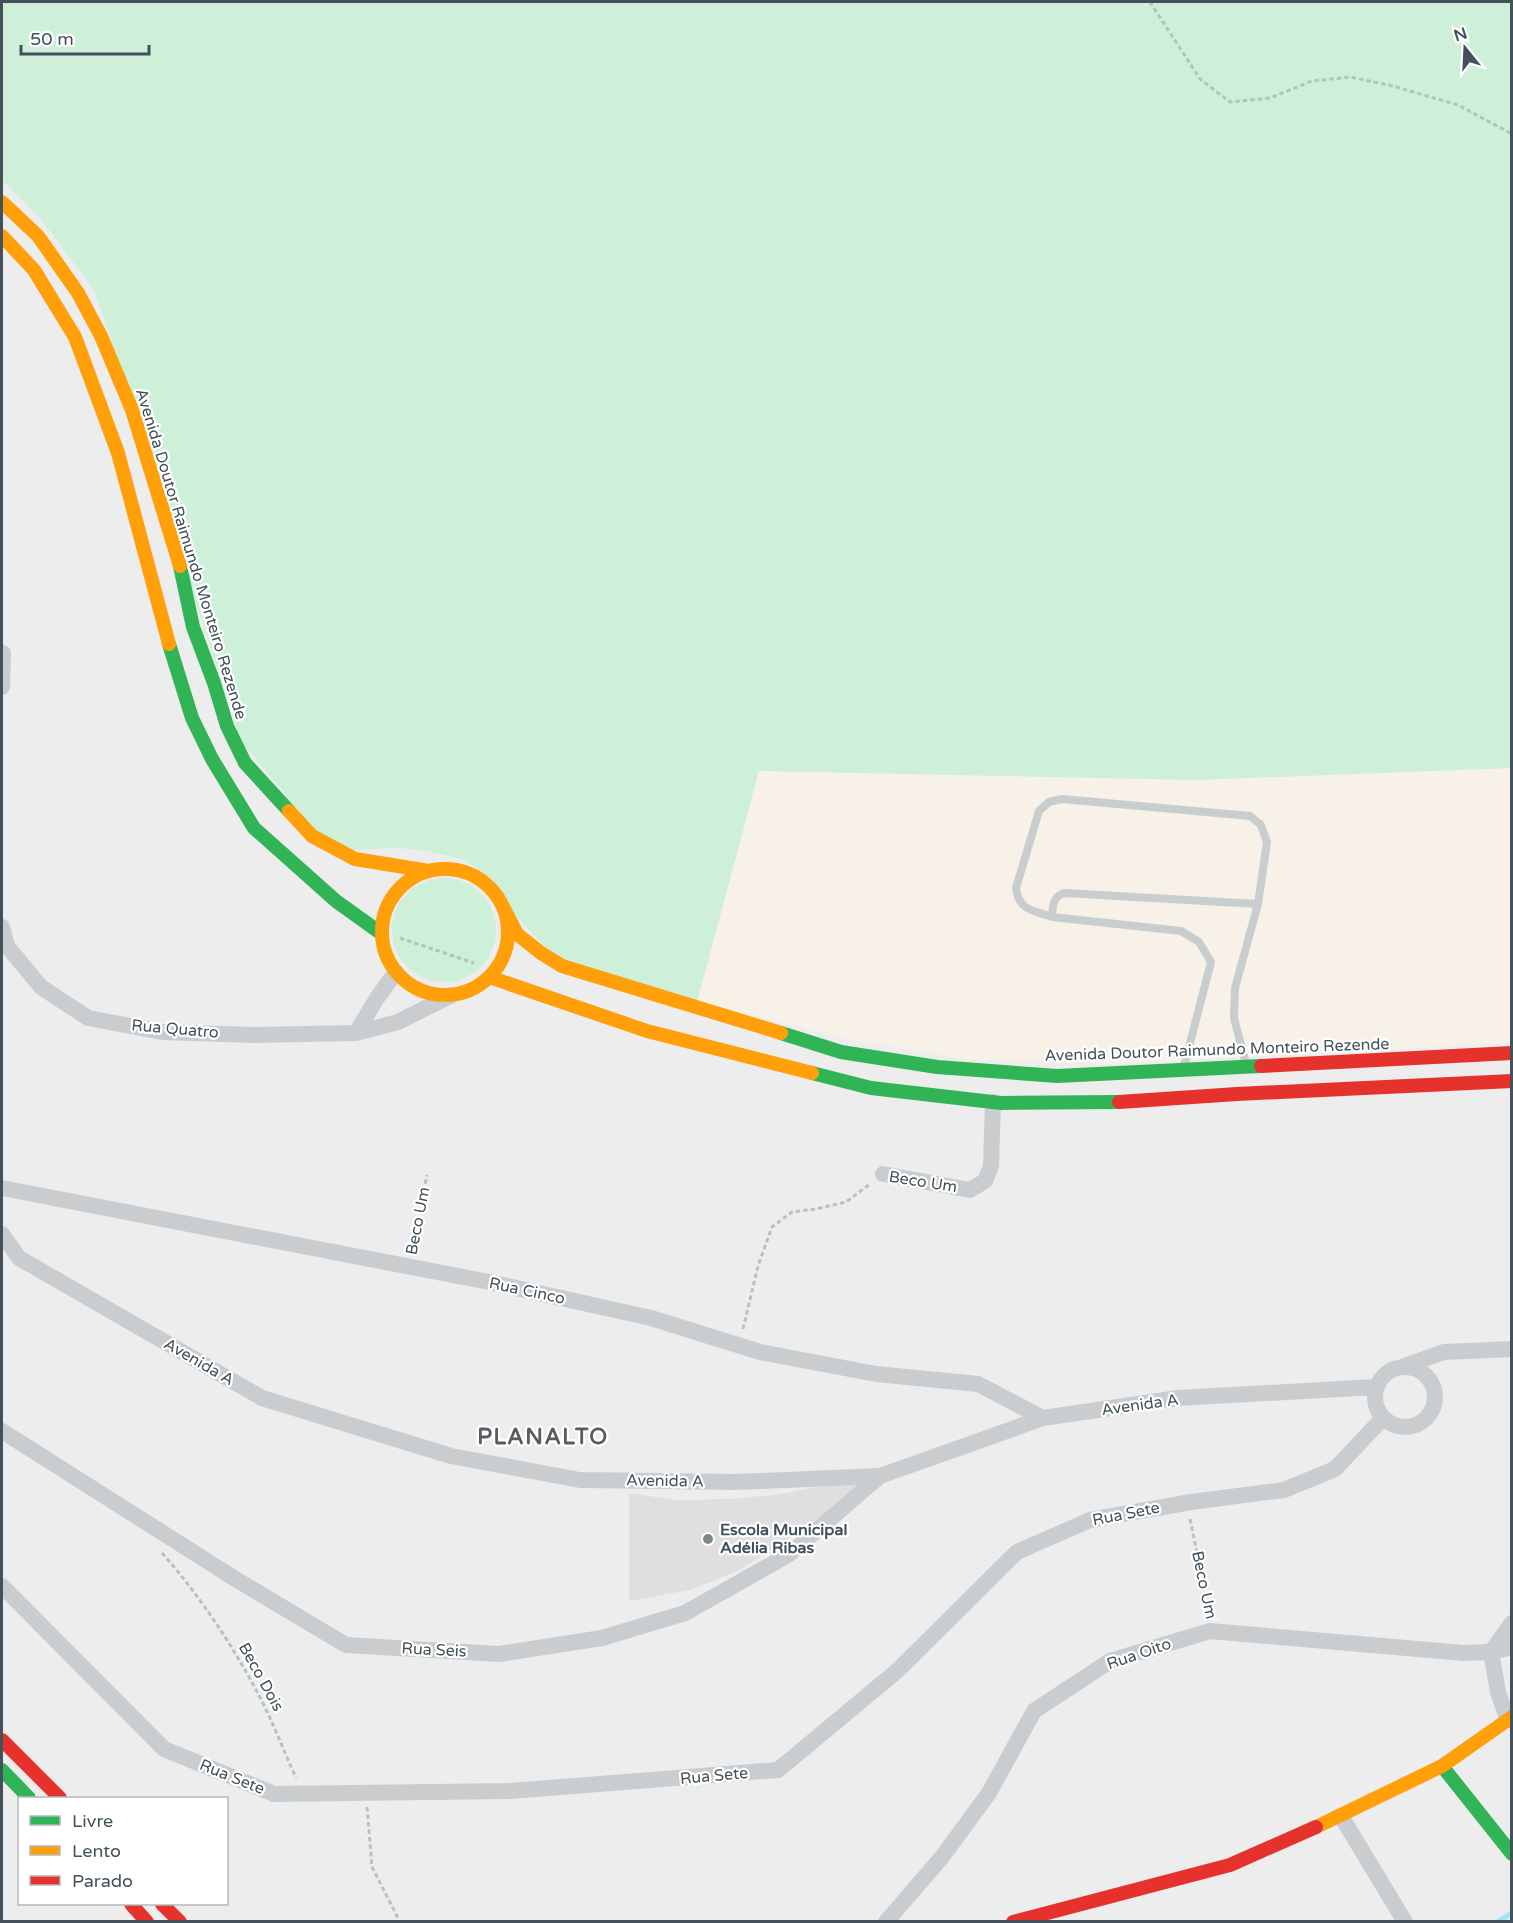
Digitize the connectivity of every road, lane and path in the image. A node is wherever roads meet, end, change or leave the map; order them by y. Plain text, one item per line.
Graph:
1 (1150, 2) edge
2 (1512, 134) edge
3 (2, 202) edge
4 (2, 236) edge
5 (2, 652) edge
6 (2, 687) edge
7 (429, 871) junction
8 (500, 902) junction
9 (1258, 904) junction
10 (1052, 917) junction
11 (2, 927) edge
12 (382, 930) junction
13 (396, 972) junction
14 (492, 974) junction
15 (452, 995) junction
16 (356, 1033) junction
17 (1512, 1053) edge
18 (1247, 1067) junction
19 (1184, 1070) junction
20 (1512, 1081) edge
21 (993, 1102) junction
22 (883, 1174) joint
23 (427, 1175) dead end
24 (2, 1188) edge
25 (2, 1234) edge
26 (409, 1267) junction
27 (740, 1345) junction
28 (1512, 1349) edge
29 (1404, 1366) junction
30 (1376, 1387) junction
31 (1043, 1418) junction
32 (1383, 1418) junction
33 (2, 1431) edge
34 (879, 1476) junction
35 (1187, 1503) junction
36 (186, 1580) dead end
37 (2, 1586) edge
38 (1512, 1623) edge
39 (1213, 1632) junction
40 (1512, 1647) edge
41 (1491, 1652) junction
42 (1510, 1719) edge
43 (2, 1740) edge
44 (1442, 1766) junction
45 (2, 1770) edge
46 (303, 1793) junction
47 (366, 1793) junction
48 (28, 1797) edge
49 (59, 1797) edge
50 (1341, 1816) junction
51 (1512, 1854) edge
52 (132, 1905) edge
53 (163, 1905) edge
54 (147, 1922) edge
55 (180, 1922) edge
56 (400, 1922) edge
57 (886, 1922) edge
58 (1013, 1922) edge
59 (1405, 1922) edge

1 - 2 path
3 - 7 main road, Avenida Doutor Raimundo Monteiro Rezende
4 - 12 main road
5 - 6 street
7 - 8 main road, Avenida Doutor Raimundo Monteiro Rezende
7 - 12 main road
8 - 14 main road, Avenida Doutor Raimundo Monteiro Rezende
8 - 19 main road, Avenida Doutor Raimundo Monteiro Rezende
9 - 10 lane
9 - 10 lane
9 - 18 lane
10 - 19 lane
11 - 16 street, Rua Quatro
12 - 13 main road
12 - 14 path
13 - 15 main road
13 - 16 street
14 - 15 main road
14 - 21 main road
15 - 16 street, Rua Quatro
17 - 18 main road, Avenida Doutor Raimundo Monteiro Rezende
18 - 19 main road, Avenida Doutor Raimundo Monteiro Rezende
20 - 21 main road
21 - 22 street, Beco Um
22 - 27 path, Beco Um
23 - 26 path, Beco Um
24 - 26 street, Rua Cinco
25 - 34 street, Avenida A
26 - 27 street, Rua Cinco
27 - 31 street, Rua Cinco
28 - 29 street
29 - 30 street
29 - 32 street
30 - 31 street, Avenida A
30 - 32 street
31 - 34 street, Avenida A
32 - 35 street, Rua Sete
33 - 34 street, Rua Seis
35 - 39 path, Beco Um
35 - 47 street, Rua Sete
36 - 46 path, Beco Dois
37 - 46 street, Rua Sete
38 - 41 street
39 - 41 street, Rua Oito
39 - 57 street, Rua Oito
40 - 41 street, Rua Oito
41 - 42 street
42 - 44 main road
43 - 49 main road
44 - 50 main road
44 - 51 main road
45 - 48 main road
46 - 47 street, Rua Sete
47 - 56 path
50 - 58 main road
50 - 59 street
52 - 54 main road
53 - 55 main road

